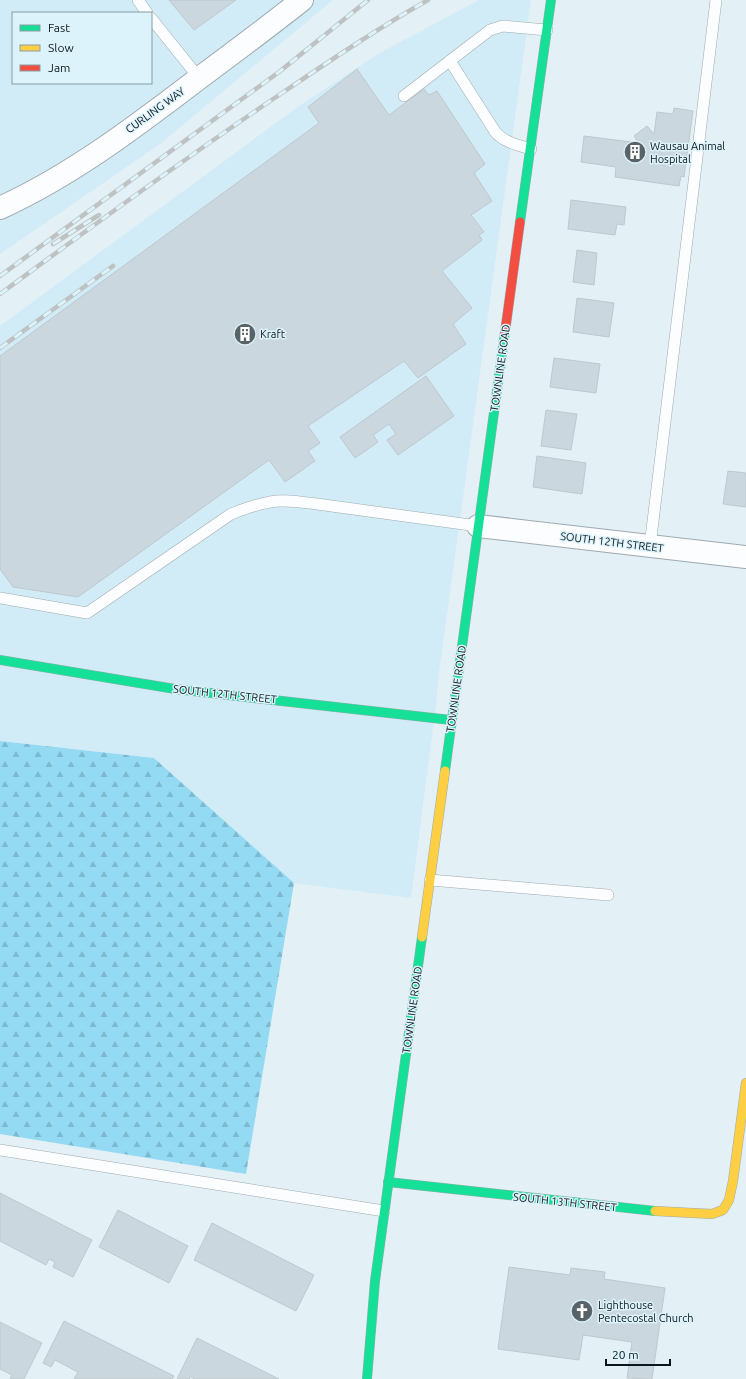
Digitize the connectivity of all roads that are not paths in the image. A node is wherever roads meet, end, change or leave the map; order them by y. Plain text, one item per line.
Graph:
1 (138, 0) edge
2 (302, 0) edge
3 (551, 0) edge
4 (716, 0) edge
5 (146, 12) edge
6 (152, 19) edge
7 (547, 30) junction
8 (450, 61) junction
9 (199, 78) junction
10 (404, 96) dead end
11 (530, 149) junction
12 (0, 208) edge
13 (478, 526) junction
14 (650, 546) junction
15 (746, 557) edge
16 (0, 598) edge
17 (0, 660) edge
18 (451, 720) junction
19 (430, 880) junction
20 (608, 895) dead end
21 (746, 1083) edge
22 (0, 1150) edge
23 (388, 1182) junction
24 (384, 1211) junction
25 (367, 1379) edge

1 - 5 lane
2 - 9 street, CURLING WAY
3 - 7 street, TOWNLINE ROAD
4 - 14 lane
6 - 9 lane
7 - 8 lane
7 - 11 street, TOWNLINE ROAD
8 - 10 lane
8 - 11 lane
9 - 12 street, CURLING WAY
11 - 13 street, TOWNLINE ROAD
13 - 14 street, SOUTH 12TH STREET
13 - 16 lane
13 - 18 street, TOWNLINE ROAD
14 - 15 street, SOUTH 12TH STREET
17 - 18 street, SOUTH 12TH STREET
18 - 19 street, TOWNLINE ROAD
19 - 20 lane
19 - 23 street, TOWNLINE ROAD
21 - 23 street, SOUTH 13TH STREET
22 - 24 lane
23 - 24 street, TOWNLINE ROAD
24 - 25 street, TOWNLINE ROAD

